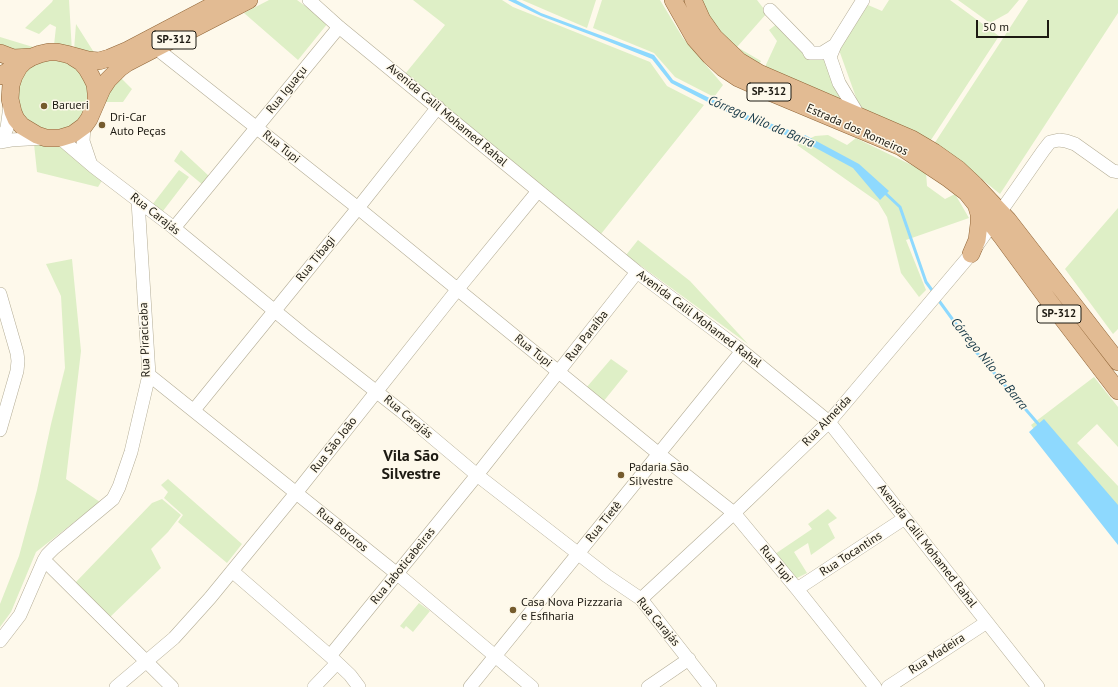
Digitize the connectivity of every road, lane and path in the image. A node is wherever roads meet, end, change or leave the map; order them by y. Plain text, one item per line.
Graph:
1 (223, 0) edge
2 (249, 0) edge
3 (309, 0) edge
4 (673, 0) edge
5 (693, 0) edge
6 (863, 0) edge
7 (770, 10) dead end
8 (339, 27) junction
9 (835, 45) junction
10 (157, 49) junction
11 (0, 53) edge
12 (73, 57) junction
13 (29, 58) junction
14 (0, 78) edge
15 (10, 101) junction
16 (96, 103) junction
17 (438, 107) junction
18 (859, 116) junction
19 (4, 119) edge
20 (84, 126) junction
21 (256, 127) junction
22 (29, 130) junction
23 (53, 138) junction
24 (0, 142) edge
25 (90, 162) junction
26 (1118, 172) edge
27 (538, 191) junction
28 (138, 201) junction
29 (976, 204) junction
30 (358, 208) junction
31 (998, 224) junction
32 (174, 228) junction
33 (981, 241) joint
34 (1028, 245) junction
35 (971, 254) junction
36 (637, 272) junction
37 (457, 290) junction
38 (0, 294) edge
39 (274, 310) junction
40 (742, 351) junction
41 (1118, 362) edge
42 (559, 371) junction
43 (149, 375) junction
44 (1118, 391) edge
45 (377, 392) junction
46 (194, 410) junction
47 (830, 422) junction
48 (0, 430) edge
49 (659, 454) junction
50 (477, 475) junction
51 (296, 493) junction
52 (734, 513) junction
53 (905, 518) junction
54 (578, 554) junction
55 (44, 560) junction
56 (232, 571) junction
57 (396, 574) junction
58 (797, 589) junction
59 (641, 599) junction
60 (987, 622) junction
61 (0, 640) edge
62 (495, 656) junction
63 (689, 659) junction
64 (333, 660) junction
65 (146, 662) junction
66 (116, 687) edge
67 (172, 687) edge
68 (314, 687) edge
69 (359, 687) edge
70 (470, 687) edge
71 (532, 687) edge
72 (648, 687) edge
73 (710, 687) edge
74 (875, 687) edge
75 (888, 687) edge
76 (1038, 687) edge

1 - 12 main road, SP-312
2 - 10 main road, SP-312
3 - 8 street, Avenida Calil Mohamed Rahal
4 - 29 main road, Estrada dos Romeiros / SP-312
5 - 18 main road, Estrada dos Romeiros / SP-312
6 - 9 street
7 - 9 street
8 - 17 street, Avenida Calil Mohamed Rahal
8 - 21 street, Rua Iguaçu
9 - 18 street
10 - 16 main road, SP-312
10 - 21 street, Rua Tupi
11 - 13 main road
12 - 13 main road, SP-312
12 - 16 main road, SP-312
13 - 14 main road, SP-312
13 - 15 main road
14 - 15 main road
15 - 19 street
15 - 22 main road
16 - 20 main road, SP-312
17 - 27 street, Avenida Calil Mohamed Rahal
17 - 30 street, Rua Tibagi
18 - 31 main road, Estrada dos Romeiros / SP-312
19 - 22 main road
19 - 24 street
20 - 23 main road, SP-312
20 - 25 street
21 - 30 street, Rua Tupi
21 - 32 street, Rua Iguaçu
22 - 23 main road
23 - 24 street
23 - 25 street, Rua Carajás
25 - 28 street, Rua Carajás
26 - 31 street
27 - 36 street, Avenida Calil Mohamed Rahal
27 - 37 street, Rua São João
28 - 32 street, Rua Carajás
28 - 43 street, Rua Piracicaba
29 - 31 main road, Estrada dos Romeiros / SP-312
29 - 35 main road
30 - 37 street, Rua Tupi
30 - 39 street, Rua Tibagi
31 - 33 main road
31 - 34 main road
31 - 34 main road, Estrada dos Romeiros / SP-312
31 - 44 main road, Estrada dos Romeiros / SP-312
32 - 39 street, Rua Carajás
33 - 35 street, Rua Almeida
34 - 41 main road, Estrada dos Romeiros / SP-312
35 - 47 street, Rua Almeida
36 - 40 street, Avenida Calil Mohamed Rahal
36 - 42 street, Rua Paraíba
37 - 42 street, Rua Tupi
37 - 45 street, Rua São João
38 - 48 street
39 - 45 street, Rua Carajás
39 - 46 street, Rua Tibagi
40 - 47 street, Avenida Calil Mohamed Rahal
40 - 49 street, Rua Tietê
42 - 49 street, Rua Tupi
42 - 50 street, Rua Paraíba
43 - 46 street, Rua Bororos
43 - 55 street, Rua Piracicaba
45 - 50 street, Rua Carajás
45 - 51 street, Rua São João
46 - 51 street, Rua Bororos
47 - 52 street, Rua Almeida
47 - 53 street, Avenida Calil Mohamed Rahal
49 - 52 street, Rua Tupi
49 - 54 street, Rua Tietê
50 - 54 street, Rua Carajás
50 - 57 street, Rua Jaboticabeiras
51 - 56 street, Rua São João
51 - 57 street, Rua Bororos
52 - 58 street, Rua Tupi
52 - 59 street, Rua Almeida
53 - 58 street, Rua Tocantins
53 - 60 street, Avenida Calil Mohamed Rahal
54 - 59 street, Rua Carajás
54 - 62 street, Rua Tietê
55 - 61 street
55 - 65 street
56 - 64 street
56 - 65 street, Rua São João
57 - 62 street, Rua Bororos
57 - 64 street, Rua Jaboticabeiras
58 - 74 street, Rua Tupi
59 - 63 street, Rua Carajás
60 - 75 street, Rua Madeira
60 - 76 street, Avenida Calil Mohamed Rahal
62 - 70 street, Rua Tietê
62 - 71 street, Rua Bororos
63 - 72 street
63 - 73 street, Rua Carajás
64 - 68 street, Rua Jaboticabeiras
64 - 69 street
65 - 66 street, Rua São João
65 - 67 street

